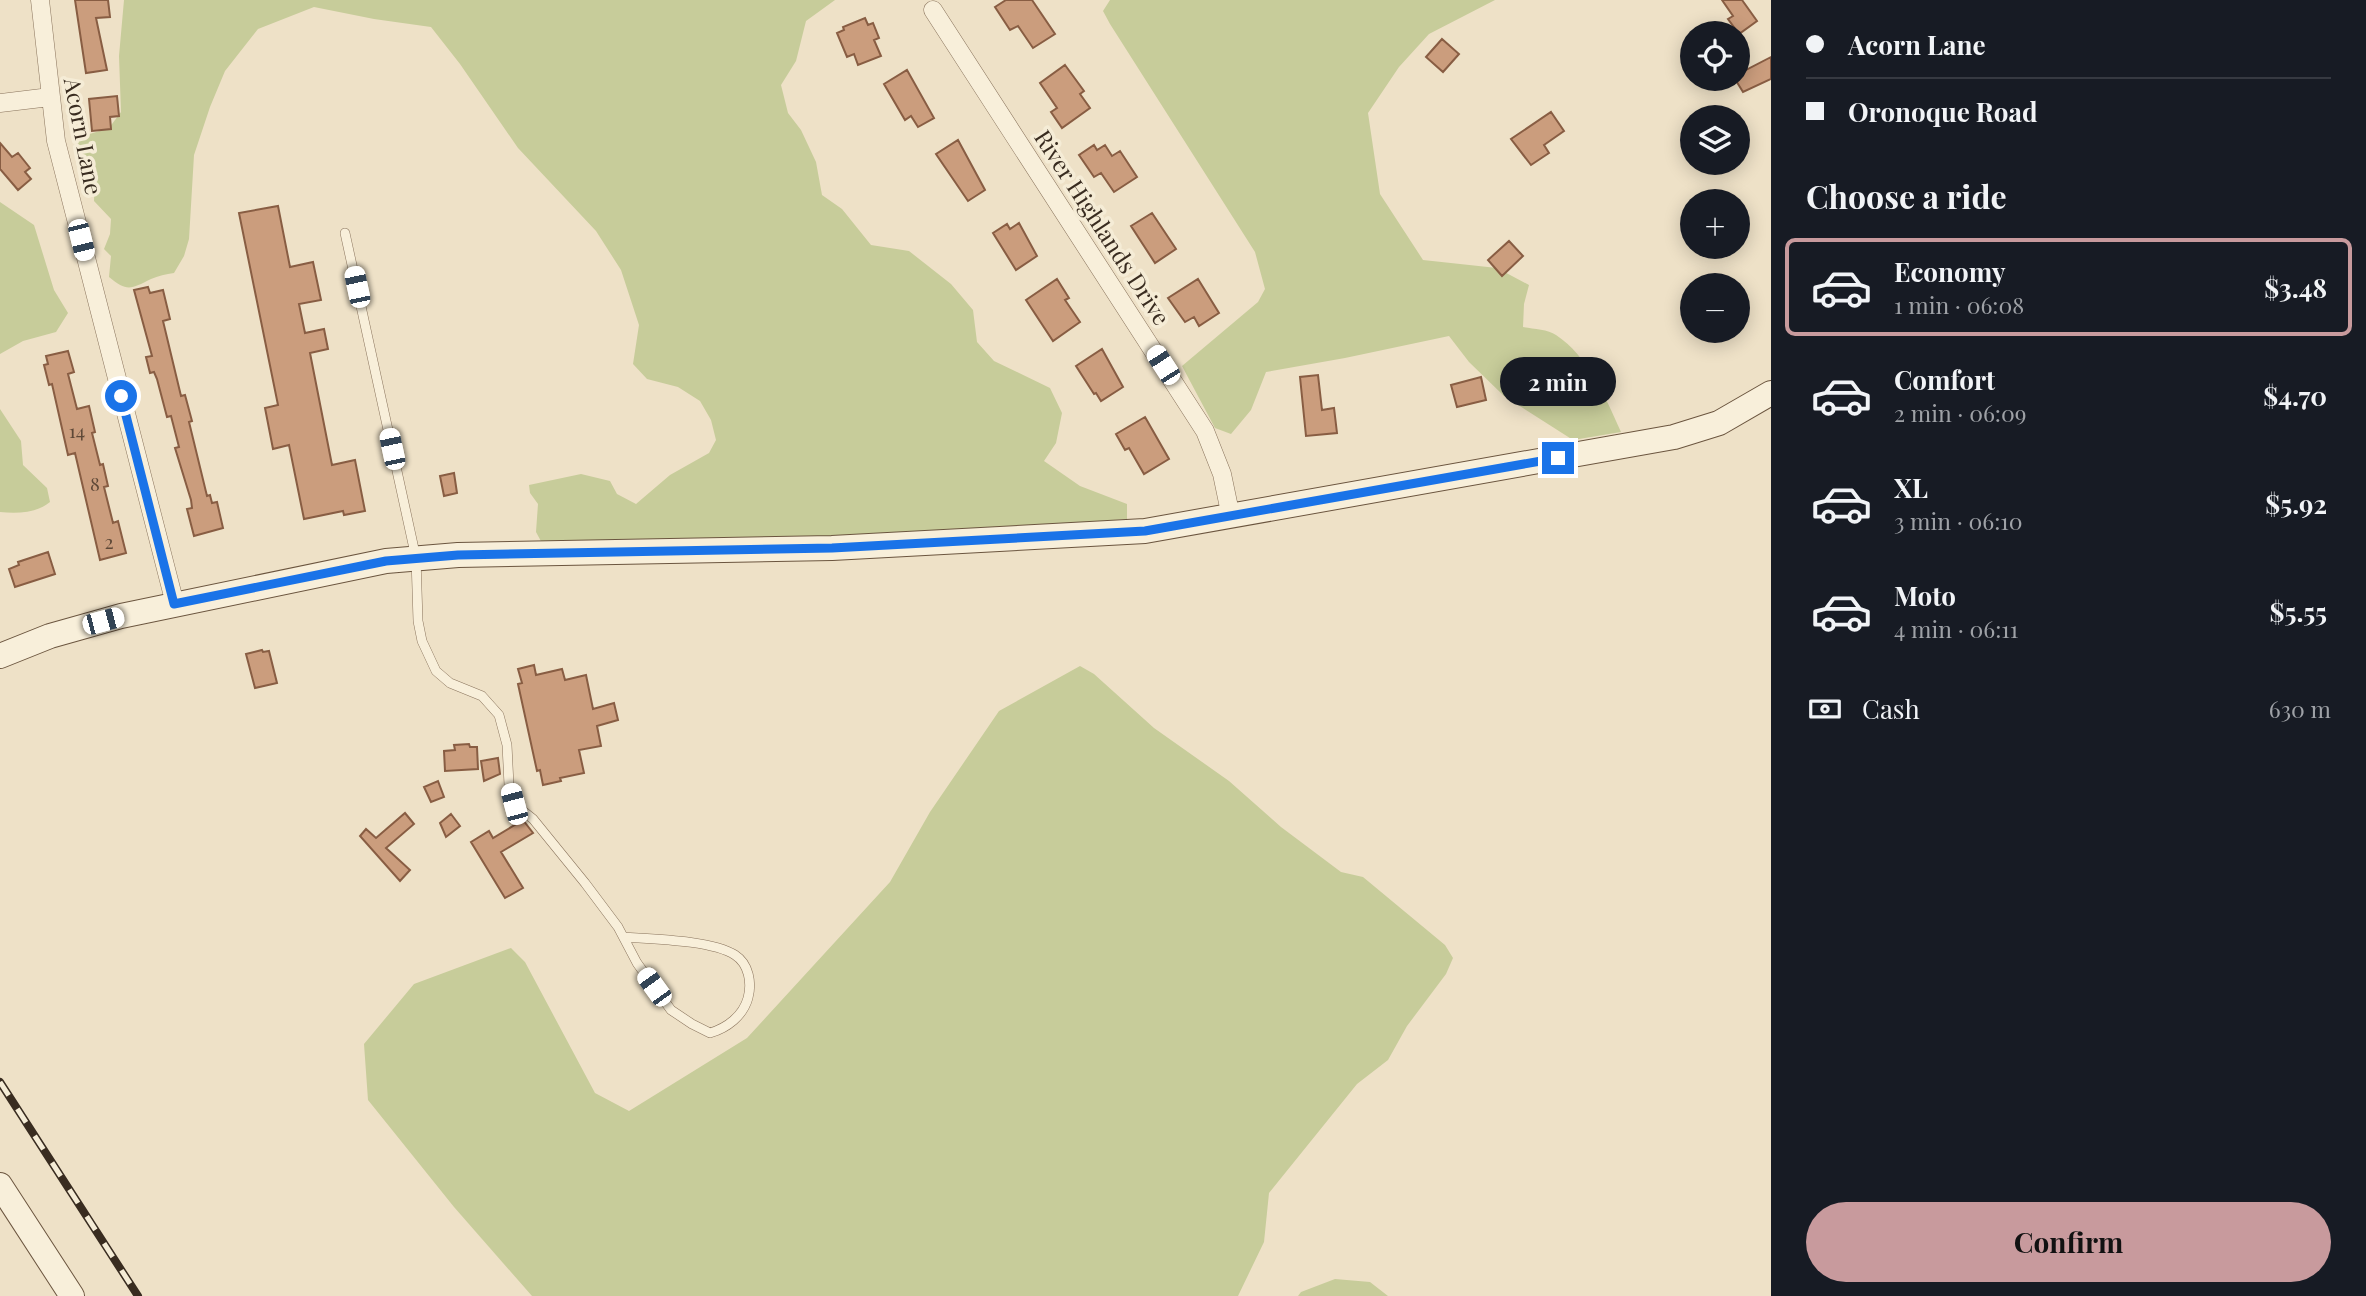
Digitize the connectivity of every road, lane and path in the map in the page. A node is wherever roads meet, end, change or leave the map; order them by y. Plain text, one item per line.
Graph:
1 (40, 0) edge
2 (933, 10) dead end
3 (50, 97) junction
4 (0, 103) edge
5 (345, 233) dead end
6 (1771, 393) edge
7 (1231, 517) junction
8 (416, 558) junction
9 (174, 604) junction
10 (0, 656) edge
11 (624, 937) junction
12 (0, 1185) edge
13 (72, 1296) edge

1 - 3 street, Acorn Lane
2 - 7 street, River Highlands Drive
3 - 4 street
3 - 9 street, Acorn Lane
5 - 8 lane
6 - 7 street
7 - 8 street
8 - 9 street
8 - 11 lane
9 - 10 street
11 - 11 lane
12 - 13 street

